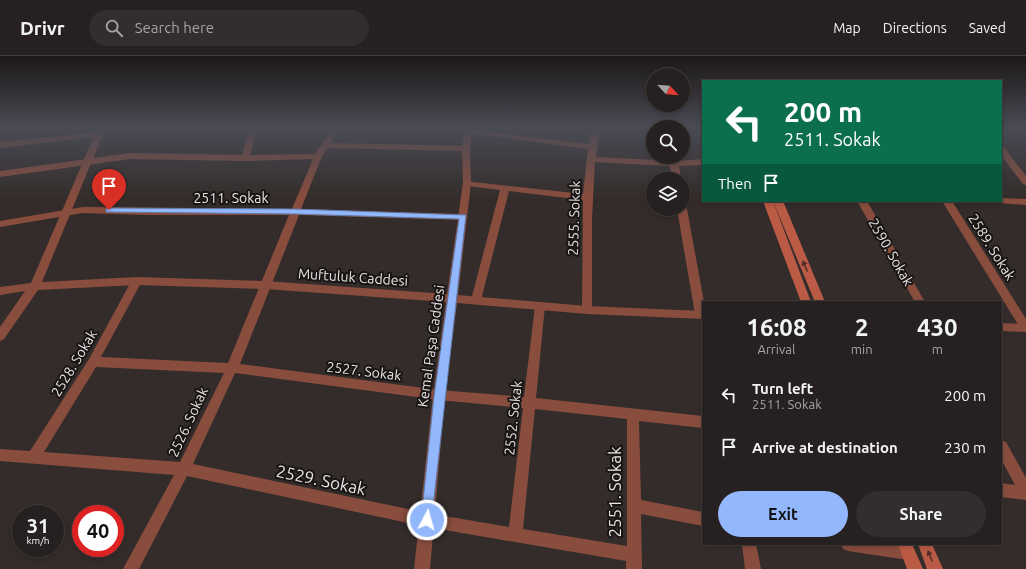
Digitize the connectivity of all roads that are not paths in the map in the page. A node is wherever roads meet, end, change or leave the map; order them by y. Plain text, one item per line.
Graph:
1 (91, 151) edge
2 (247, 151) edge
3 (321, 151) edge
4 (466, 151) edge
5 (592, 151) edge
6 (1003, 153) edge
7 (318, 156) junction
8 (245, 158) junction
9 (591, 160) junction
10 (702, 162) edge
11 (86, 163) junction
12 (646, 163) edge
13 (690, 163) edge
14 (674, 164) edge
15 (676, 172) edge
16 (0, 174) edge
17 (1026, 182) edge
18 (467, 183) junction
19 (505, 188) junction
20 (588, 198) junction
21 (1002, 200) edge
22 (768, 202) edge
23 (778, 202) edge
24 (863, 202) edge
25 (948, 202) edge
26 (1026, 202) edge
27 (294, 212) junction
28 (64, 214) junction
29 (683, 216) edge
30 (463, 217) junction
31 (0, 224) edge
32 (137, 281) junction
33 (265, 285) junction
34 (35, 286) junction
35 (0, 291) edge
36 (453, 299) junction
37 (476, 300) junction
38 (806, 301) edge
39 (820, 301) edge
40 (919, 301) edge
41 (540, 306) junction
42 (586, 310) junction
43 (702, 314) edge
44 (1002, 327) edge
45 (1026, 328) edge
46 (0, 336) edge
47 (93, 362) junction
48 (232, 368) junction
49 (439, 396) junction
50 (529, 403) junction
51 (633, 414) junction
52 (702, 422) edge
53 (1002, 448) edge
54 (0, 455) edge
55 (34, 458) junction
56 (184, 469) junction
57 (1002, 490) edge
58 (1026, 492) edge
59 (633, 506) junction
60 (702, 519) edge
61 (427, 520) junction
62 (515, 534) junction
63 (748, 545) edge
64 (860, 545) edge
65 (925, 545) edge
66 (907, 549) edge
67 (634, 562) edge
68 (131, 569) edge
69 (422, 569) edge
70 (753, 569) edge
71 (915, 569) edge
72 (935, 569) edge

1 - 11 street
2 - 8 street
3 - 7 street, 2526. Sokak
4 - 18 street, Kemal Paşa Caddesi
5 - 9 street, 2555. Sokak
6 - 17 street
7 - 8 street
7 - 27 street, 2526. Sokak
8 - 11 street
9 - 12 street
9 - 20 street, 2555. Sokak
10 - 13 street
11 - 16 street
11 - 28 street
14 - 15 street
18 - 19 street
18 - 30 street, Kemal Paşa Caddesi
19 - 20 street
19 - 37 street
20 - 42 street, 2555. Sokak
21 - 26 street
22 - 38 main road
39 -> 23 main road
24 - 40 street, 2590. Sokak
25 - 45 street, 2589. Sokak
27 - 28 street, 2511. Sokak
27 - 30 street, 2511. Sokak
27 - 33 street, 2526. Sokak
28 - 31 street, 2511. Sokak
28 - 34 street
29 - 43 street
30 - 36 street, Kemal Paşa Caddesi
32 - 33 street, Muftuluk Caddesi
32 - 34 street, Muftuluk Caddesi
32 - 47 street, 2528. Sokak
33 - 36 street, Muftuluk Caddesi
33 - 48 street, 2526. Sokak
34 - 35 street, Muftuluk Caddesi
34 - 46 street
36 - 37 street, Muftuluk Caddesi
36 - 49 street, Kemal Paşa Caddesi
37 - 41 street, Muftuluk Caddesi
41 - 42 street, Muftuluk Caddesi
41 - 50 street, 2552. Sokak
42 - 43 street, Muftuluk Caddesi
44 - 45 street
47 - 48 street, 2527. Sokak
47 - 55 street, 2528. Sokak
48 - 49 street, 2527. Sokak
48 - 56 street, 2526. Sokak
49 - 50 street, 2527. Sokak
49 - 61 street, Kemal Paşa Caddesi
50 - 51 street, 2527. Sokak
50 - 62 street, 2552. Sokak
51 - 52 street, 2527. Sokak
51 - 59 street, 2551. Sokak
53 - 58 street
54 - 55 street, 2529. Sokak
55 - 56 street, 2529. Sokak
56 - 61 street, 2529. Sokak
56 - 68 street, 2526. Sokak
57 - 58 street
59 - 60 street
59 - 67 street, 2551. Sokak
61 - 62 street, 2529. Sokak
61 - 69 street, Kemal Paşa Caddesi
62 - 67 street, 2529. Sokak
63 - 70 street
64 - 66 street
72 -> 65 main road
66 - 71 main road

